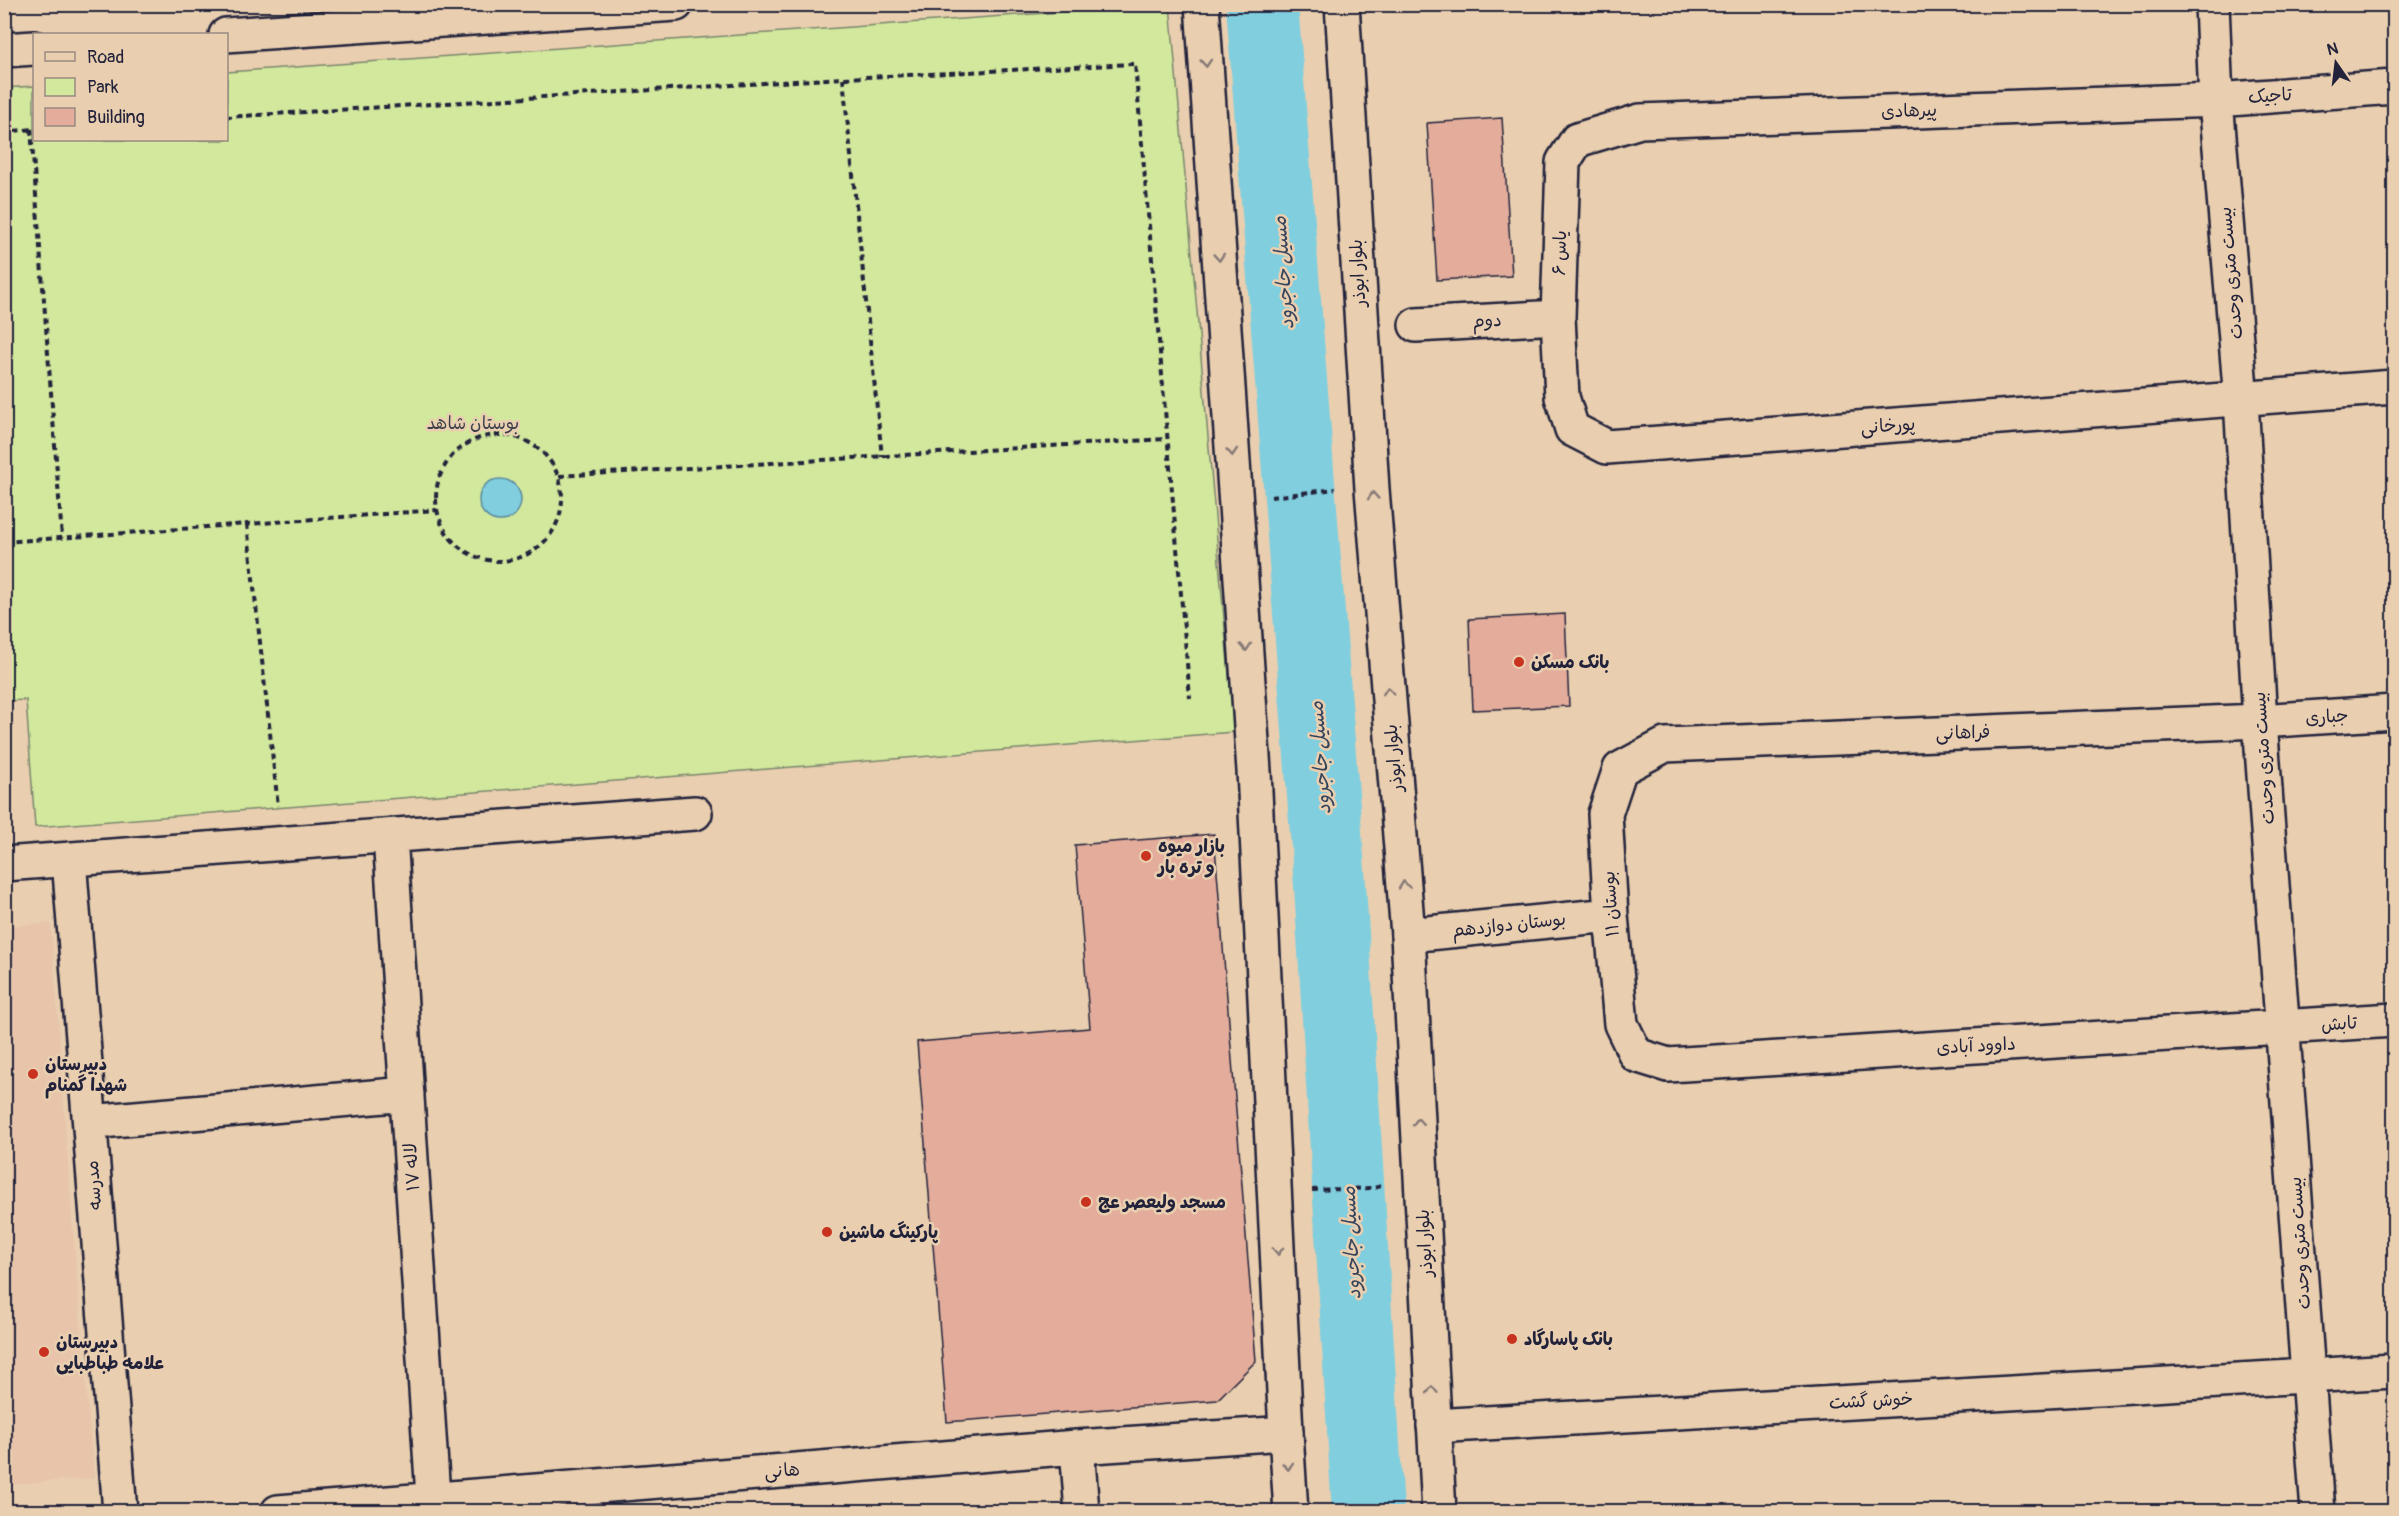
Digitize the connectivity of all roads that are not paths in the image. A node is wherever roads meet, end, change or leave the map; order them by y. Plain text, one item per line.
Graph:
1 (676, 4) edge
2 (1202, 4) edge
3 (1342, 4) edge
4 (2211, 4) edge
5 (422, 13) edge
6 (228, 35) edge
7 (33, 48) edge
8 (4, 50) edge
9 (2394, 87) edge
10 (2217, 100) junction
11 (1603, 130) joint
12 (1558, 317) junction
13 (1416, 326) dead end
14 (2394, 387) edge
15 (1562, 397) joint
16 (2241, 400) junction
17 (2394, 712) edge
18 (2260, 721) junction
19 (1665, 745) joint
20 (694, 813) dead end
21 (390, 836) junction
22 (69, 859) junction
23 (4, 864) edge
24 (1611, 915) junction
25 (1408, 935) junction
26 (2394, 1020) edge
27 (2284, 1028) junction
28 (1668, 1065) joint
29 (407, 1094) junction
30 (90, 1122) junction
31 (2394, 1371) edge
32 (2309, 1376) junction
33 (1434, 1426) junction
34 (1286, 1433) junction
35 (1077, 1446) junction
36 (433, 1505) edge
37 (120, 1512) edge
38 (278, 1512) edge
39 (1082, 1512) edge
40 (1291, 1512) edge
41 (1439, 1512) edge
42 (2318, 1512) edge

1 - 5 street
2 -> 34 street
25 -> 3 street, بلوار ابوذر
4 - 10 street, بیست متری وحدت
5 - 6 street
7 - 8 street
9 - 10 street, تاجیک
10 - 11 street, پیرهادی
10 - 16 street, بیست متری وحدت
11 - 12 street, یاس ۶
12 - 13 street, دوم
12 - 15 street, یاس ۶
14 - 16 street, پورخانی
15 - 16 street, پورخانی
16 - 18 street, بیست متری وحدت
17 - 18 street, جباری
18 - 19 street, فراهانی
18 - 27 street, بیست متری وحدت
19 - 24 street, بوستان ۱۱
20 - 21 street
21 - 22 street
21 - 29 street, لاله ۱۷
22 - 23 street
22 - 30 street, مدرسه
24 - 25 street, بوستان دوازدهم
24 - 28 street, بوستان ۱۱
33 -> 25 street, بلوار ابوذر
26 - 27 street, تابش
27 - 28 street, داوود آبادی
27 - 32 street, بیست متری وحدت
29 - 30 street
29 - 36 street, لاله ۱۷
30 - 37 street, مدرسه
31 - 32 street, خوش گشت
32 - 33 street, خوش گشت
32 - 42 street, بیست متری وحدت
33 - 41 street, بلوار ابوذر
34 - 35 street, هانی
34 -> 40 street
35 - 36 street, هانی
35 - 39 street
36 - 38 street, هانی

